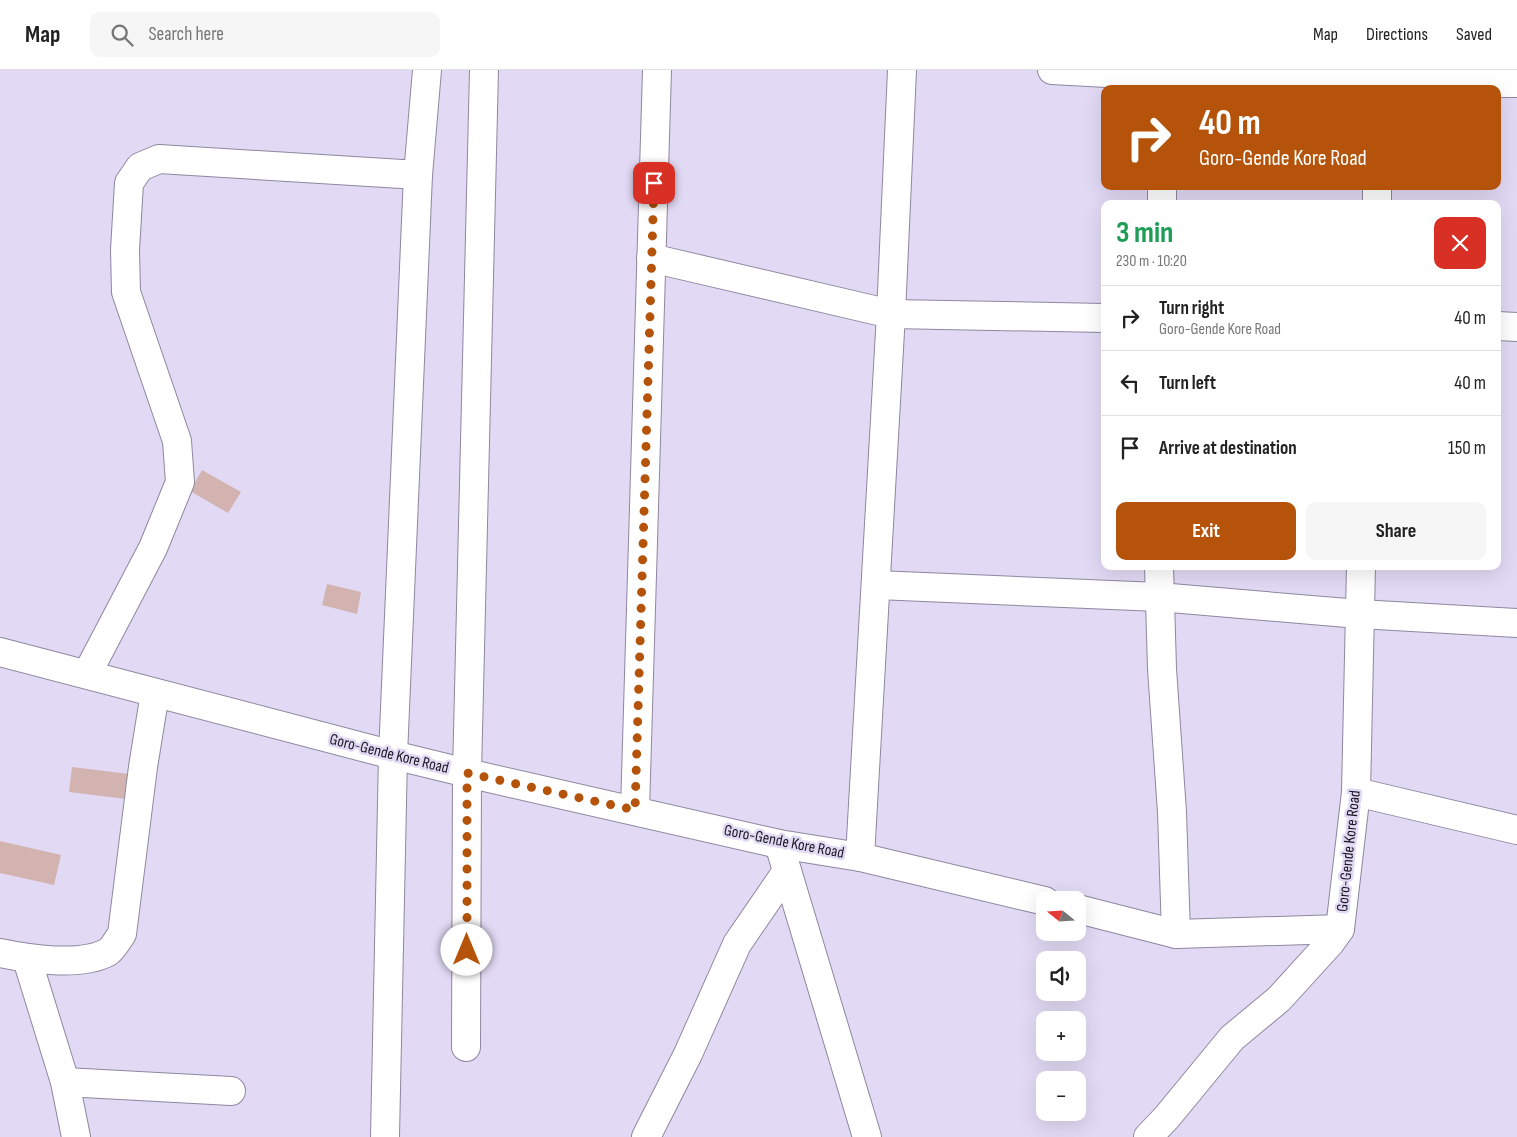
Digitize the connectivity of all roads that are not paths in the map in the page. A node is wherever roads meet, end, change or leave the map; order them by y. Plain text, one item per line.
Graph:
1 (426, 70) edge
2 (484, 70) edge
3 (657, 70) edge
4 (902, 70) edge
5 (1052, 70) edge
6 (1166, 78) edge
7 (1381, 80) edge
8 (1517, 83) edge
9 (418, 176) junction
10 (651, 258) junction
11 (891, 314) junction
12 (1101, 318) edge
13 (1501, 326) edge
14 (1517, 326) edge
15 (1159, 570) edge
16 (1361, 570) edge
17 (877, 585) junction
18 (1159, 597) junction
19 (1359, 614) junction
20 (1517, 624) edge
21 (0, 652) edge
22 (87, 674) junction
23 (155, 693) junction
24 (393, 755) junction
25 (467, 773) junction
26 (1356, 792) junction
27 (635, 810) junction
28 (1517, 830) edge
29 (779, 844) junction
30 (860, 857) junction
31 (787, 872) junction
32 (1036, 899) edge
33 (1086, 911) edge
34 (1340, 929) junction
35 (1176, 934) junction
36 (0, 953) edge
37 (27, 959) junction
38 (466, 1047) dead end
39 (65, 1082) junction
40 (231, 1091) dead end
41 (76, 1137) edge
42 (385, 1137) edge
43 (646, 1137) edge
44 (867, 1137) edge
45 (1148, 1137) edge

1 - 9 street
2 - 25 street
3 - 10 street
4 - 11 street
5 - 6 street
6 - 7 street
7 - 8 street
9 - 22 street
9 - 24 street
10 - 11 street
10 - 27 street
11 - 12 street
11 - 17 street
13 - 14 street
15 - 18 street
16 - 19 street, Goro-Gende Kore Road
17 - 18 street
17 - 30 street
18 - 19 street
18 - 35 street
19 - 20 street
19 - 26 street, Goro-Gende Kore Road
21 - 22 street, Goro-Gende Kore Road
22 - 23 street, Goro-Gende Kore Road
23 - 24 street, Goro-Gende Kore Road
23 - 37 street
24 - 25 street, Goro-Gende Kore Road
24 - 42 street
25 - 27 street, Goro-Gende Kore Road
25 - 38 street
26 - 28 street
26 - 34 street, Goro-Gende Kore Road
27 - 29 street, Goro-Gende Kore Road
29 - 30 street, Goro-Gende Kore Road
29 - 31 street
30 - 32 street, Goro-Gende Kore Road
31 - 43 street
31 - 44 street
33 - 35 street, Goro-Gende Kore Road
34 - 35 street, Goro-Gende Kore Road
34 - 45 street
36 - 37 street
37 - 39 street
39 - 40 street
39 - 41 street

